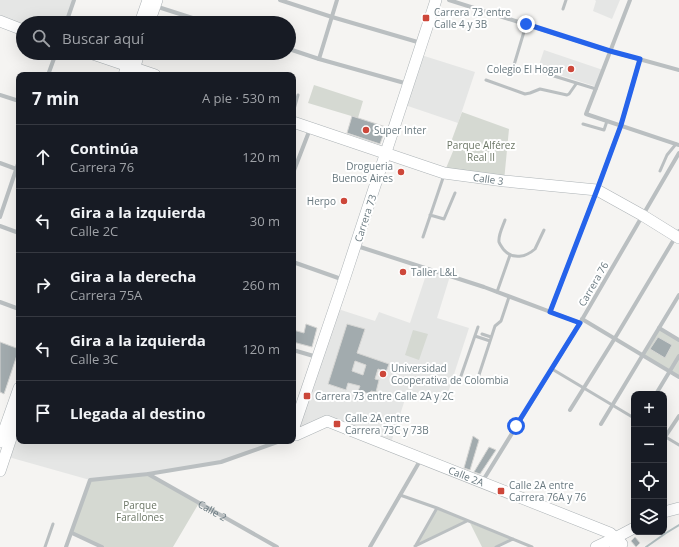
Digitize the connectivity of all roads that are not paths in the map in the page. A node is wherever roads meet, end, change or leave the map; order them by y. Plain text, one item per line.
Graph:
1 (74, 0) edge
2 (280, 0) edge
3 (338, 0) edge
4 (436, 0) edge
5 (449, 0) edge
6 (566, 0) edge
7 (630, 0) edge
8 (153, 2) edge
9 (563, 9) dead end
10 (68, 16) edge
11 (144, 16) edge
12 (150, 16) edge
13 (190, 16) edge
14 (332, 17) junction
15 (0, 21) edge
16 (526, 24) junction
17 (16, 27) edge
18 (422, 43) junction
19 (296, 51) edge
20 (610, 51) junction
21 (319, 59) junction
22 (640, 59) junction
23 (53, 60) edge
24 (105, 60) edge
25 (130, 60) edge
26 (135, 60) edge
27 (679, 70) edge
28 (129, 71) edge
29 (49, 72) edge
30 (541, 72) dead end
31 (511, 75) dead end
32 (486, 80) dead end
33 (408, 84) junction
34 (576, 84) junction
35 (596, 89) junction
36 (0, 95) edge
37 (298, 95) dead end
38 (16, 100) edge
39 (296, 102) edge
40 (607, 121) junction
41 (296, 123) edge
42 (583, 124) dead end
43 (621, 125) junction
44 (310, 128) junction
45 (677, 144) edge
46 (386, 153) junction
47 (679, 153) edge
48 (0, 163) edge
49 (296, 165) edge
50 (16, 168) edge
51 (660, 171) dead end
52 (444, 173) junction
53 (16, 174) edge
54 (597, 190) junction
55 (455, 193) dead end
56 (430, 215) junction
57 (642, 215) junction
58 (0, 217) edge
59 (505, 220) dead end
60 (0, 226) edge
61 (544, 230) dead end
62 (16, 232) edge
63 (678, 235) edge
64 (423, 237) dead end
65 (356, 245) junction
66 (510, 255) junction
67 (296, 263) edge
68 (344, 280) junction
69 (497, 292) junction
70 (679, 295) edge
71 (509, 297) junction
72 (0, 302) edge
73 (16, 308) edge
74 (550, 312) junction
75 (581, 321) junction
76 (478, 327) dead end
77 (659, 328) junction
78 (482, 334) dead end
79 (475, 336) junction
80 (491, 337) junction
81 (615, 338) junction
82 (679, 340) edge
83 (490, 341) junction
84 (296, 351) edge
85 (643, 355) junction
86 (679, 356) edge
87 (317, 357) junction
88 (552, 369) junction
89 (670, 371) junction
90 (461, 376) dead end
91 (679, 377) edge
92 (477, 381) dead end
93 (584, 389) junction
94 (658, 391) edge
95 (16, 397) edge
96 (612, 405) junction
97 (570, 410) dead end
98 (631, 416) edge
99 (679, 416) edge
100 (16, 417) edge
101 (296, 421) edge
102 (600, 424) dead end
103 (6, 428) edge
104 (296, 434) edge
105 (667, 434) edge
106 (667, 438) edge
107 (0, 442) edge
108 (272, 444) edge
109 (679, 445) edge
110 (422, 459) junction
111 (0, 472) edge
112 (148, 474) junction
113 (482, 483) junction
114 (400, 495) junction
115 (437, 508) junction
116 (679, 508) edge
117 (667, 511) edge
118 (467, 521) junction
119 (53, 524) dead end
120 (631, 531) edge
121 (72, 532) junction
122 (513, 539) junction
123 (620, 544) edge
124 (415, 546) edge
125 (45, 547) edge
126 (66, 547) edge
127 (102, 547) edge
128 (277, 547) edge
129 (370, 547) edge
130 (496, 547) edge
131 (532, 547) edge
132 (596, 547) edge

1 - 10 street
2 - 14 street
3 - 14 street
4 - 18 street, Carrera 73
5 - 16 street
6 - 9 lane
7 - 20 street
8 - 11 street
8 - 12 street
8 - 13 street
14 - 18 street
14 - 21 street
15 - 17 street
16 - 20 street
16 - 31 lane
18 - 33 street, Carrera 73
19 - 21 street
20 - 22 street
20 - 35 street
21 - 33 street
22 - 27 street
22 - 43 street
23 - 29 street
24 - 28 street
25 - 28 street
26 - 28 street
30 - 34 lane
32 - 34 lane
33 - 46 street, Carrera 73
34 - 35 lane
35 - 40 street
36 - 38 street
37 - 39 lane
40 - 42 lane
40 - 43 street
41 - 44 street, Calle 3
43 - 45 street
43 - 54 street
44 - 46 street, Calle 3
44 - 49 street
45 - 51 lane
46 - 52 street, Calle 3
46 - 65 street, Carrera 73
47 - 57 street, Carrera 76
48 - 50 street
52 - 54 street, Calle 3
52 - 56 lane
53 - 58 street
54 - 57 street, Calle 3
54 - 74 street
55 - 56 lane
56 - 64 lane
57 - 63 street, Calle 3
57 - 75 street, Carrera 76
59 - 66 lane
60 - 62 street
61 - 66 lane
63 - 81 street
65 - 68 street, Carrera 73
65 - 69 street
66 - 69 lane
67 - 68 street
68 - 87 street, Carrera 73
69 - 71 street
70 - 77 street
71 - 74 street
71 - 80 lane
72 - 73 street
74 - 75 street
75 - 81 street
75 - 88 street, Carrera 76
76 - 79 lane
77 - 82 street
77 - 85 street
78 - 80 lane
79 - 83 lane
79 - 90 lane
80 - 83 lane
81 - 85 street
81 - 93 street
83 - 92 lane
84 - 87 street
85 - 89 street
85 - 96 street
86 - 89 street
87 - 101 street, Carrera 73
88 - 93 lane
88 - 113 street, Carrera 76
89 - 91 street
89 - 94 street
93 - 96 lane
93 - 97 street
95 - 103 street
96 - 98 lane
96 - 102 street
99 - 105 street
100 - 103 street
103 - 107 street
103 - 111 street
104 - 110 street, Calle 2A
106 - 109 lane
108 - 112 street
110 - 113 street, Calle 2A
110 - 114 street
112 - 121 street
112 - 128 street, Calle 2
113 - 123 street, Calle 2A
114 - 115 lane
114 - 129 street
115 - 118 lane
115 - 124 lane
116 - 117 street
118 - 122 lane
118 - 124 lane
119 - 125 lane
120 - 123 street
121 - 126 street
121 - 127 street
122 - 130 lane
122 - 131 lane
123 - 132 street

